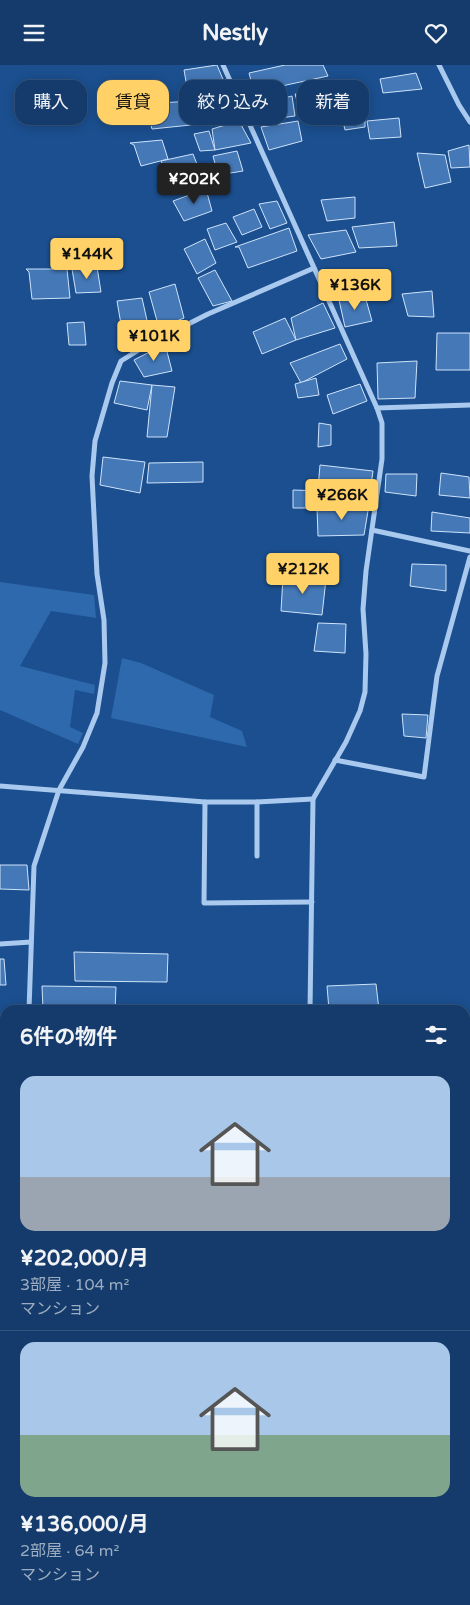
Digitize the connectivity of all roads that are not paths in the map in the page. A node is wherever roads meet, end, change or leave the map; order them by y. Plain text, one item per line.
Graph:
1 (224, 65) edge
2 (439, 65) edge
3 (470, 122) edge
4 (314, 268) junction
5 (470, 405) edge
6 (377, 408) junction
7 (372, 530) junction
8 (470, 551) edge
9 (470, 557) edge
10 (335, 760) junction
11 (0, 786) edge
12 (59, 790) junction
13 (313, 799) junction
14 (205, 802) junction
15 (257, 802) junction
16 (258, 856) dead end
17 (312, 902) junction
18 (31, 942) junction
19 (0, 944) edge
20 (29, 1005) edge
21 (310, 1005) edge

1 - 4 street
2 - 3 street
4 - 6 street
4 - 12 street
5 - 6 street
6 - 7 street
7 - 8 street
7 - 10 street
9 - 10 street
10 - 13 street
11 - 12 street
12 - 14 street
12 - 18 street
13 - 15 street
13 - 17 street
14 - 15 street
14 - 17 street
15 - 16 street
17 - 21 street
18 - 19 street
18 - 20 street

